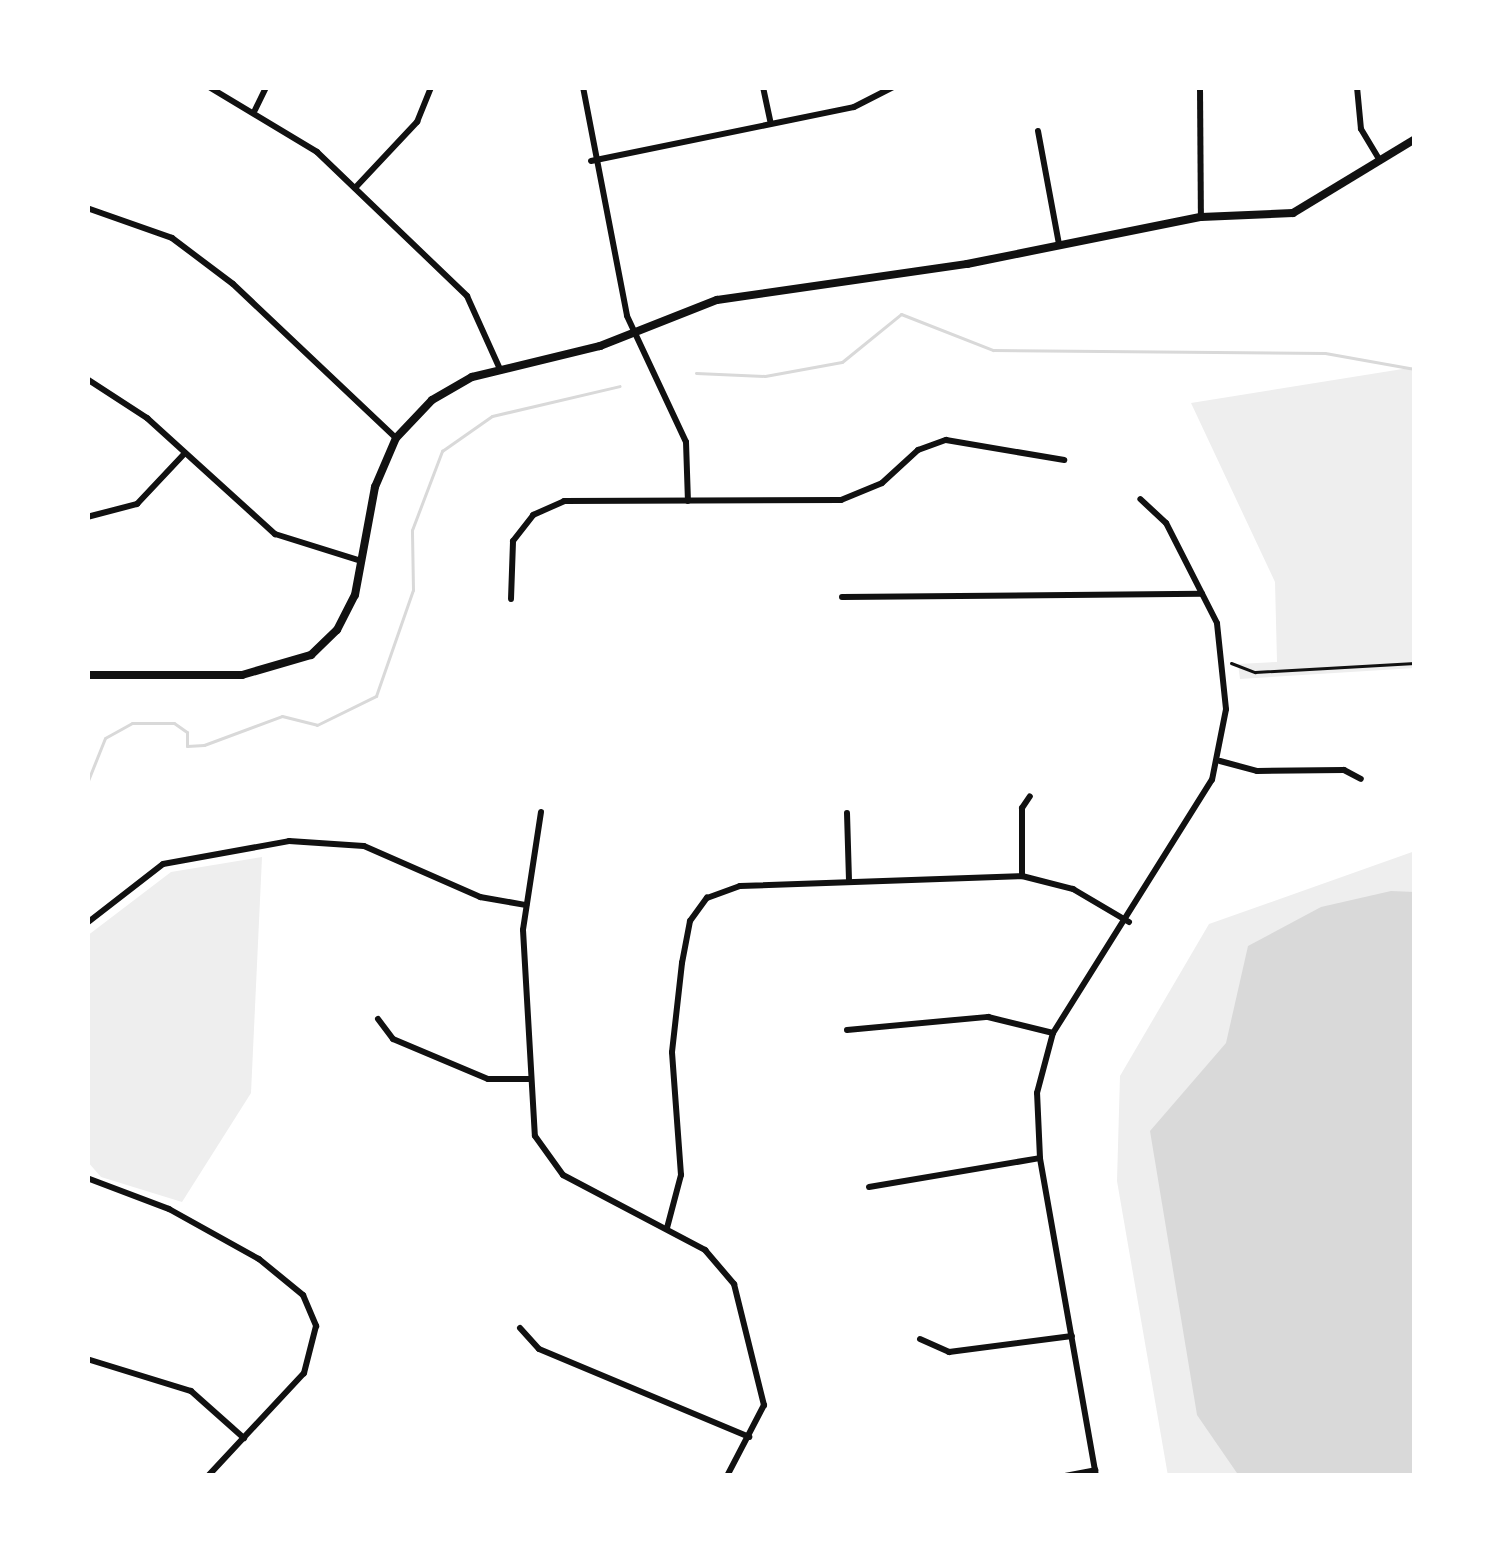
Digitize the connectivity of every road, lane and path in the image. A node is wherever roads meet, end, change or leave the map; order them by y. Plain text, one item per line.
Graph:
1 (209, 87) edge
2 (266, 87) edge
3 (431, 87) edge
4 (583, 87) edge
5 (763, 87) edge
6 (893, 87) edge
7 (1201, 87) edge
8 (1357, 87) edge
9 (255, 110) junction
10 (770, 121) junction
11 (1037, 131) dead end
12 (1415, 139) edge
13 (591, 161) junction
14 (1381, 162) junction
15 (355, 189) junction
16 (87, 208) edge
17 (1201, 217) junction
18 (1059, 244) junction
19 (634, 333) junction
20 (500, 369) junction
21 (87, 379) edge
22 (396, 438) junction
23 (185, 453) junction
24 (1064, 460) dead end
25 (1140, 499) dead end
26 (688, 500) junction
27 (87, 517) edge
28 (361, 561) junction
29 (1202, 594) junction
30 (842, 597) dead end
31 (511, 598) dead end
32 (1224, 660) junction
33 (1415, 663) edge
34 (87, 675) edge
35 (1220, 761) junction
36 (1361, 779) dead end
37 (1030, 796) dead end
38 (541, 812) dead end
39 (847, 813) dead end
40 (1022, 876) junction
41 (849, 882) junction
42 (526, 904) junction
43 (87, 922) edge
44 (1129, 922) junction
45 (378, 1019) dead end
46 (847, 1030) dead end
47 (1053, 1034) junction
48 (531, 1079) junction
49 (1040, 1158) junction
50 (87, 1178) edge
51 (869, 1187) dead end
52 (667, 1228) junction
53 (520, 1328) dead end
54 (1072, 1336) junction
55 (920, 1339) dead end
56 (87, 1359) edge
57 (749, 1437) junction
58 (244, 1438) junction
59 (1095, 1473) edge
60 (208, 1476) edge
61 (727, 1476) edge
62 (1065, 1476) edge

1 - 9 street
2 - 9 street
3 - 15 street
4 - 13 street
5 - 10 street
6 - 10 street
7 - 17 street
8 - 14 street
9 - 15 street
10 - 13 street
11 - 18 street
12 - 14 street
13 - 19 street
14 - 17 street
15 - 20 street
16 - 22 street
17 - 18 street
18 - 19 street
19 - 20 street
19 - 26 street
20 - 22 street
21 - 23 street
22 - 28 street
23 - 27 street
23 - 28 street
24 - 26 street
25 - 29 street
26 - 31 street
28 - 34 street
29 - 30 street
29 - 32 street
32 - 33 path
32 - 35 street
35 - 36 street
35 - 44 street
37 - 40 street
38 - 42 street
39 - 41 street
40 - 41 street
40 - 44 street
41 - 52 street
42 - 43 street
42 - 48 street
44 - 47 street
45 - 48 street
46 - 47 street
47 - 49 street
48 - 52 street
49 - 51 street
49 - 54 street
50 - 58 street
52 - 57 street
53 - 57 street
54 - 55 street
54 - 59 street
56 - 58 street
57 - 61 street
58 - 60 street
59 - 62 street

